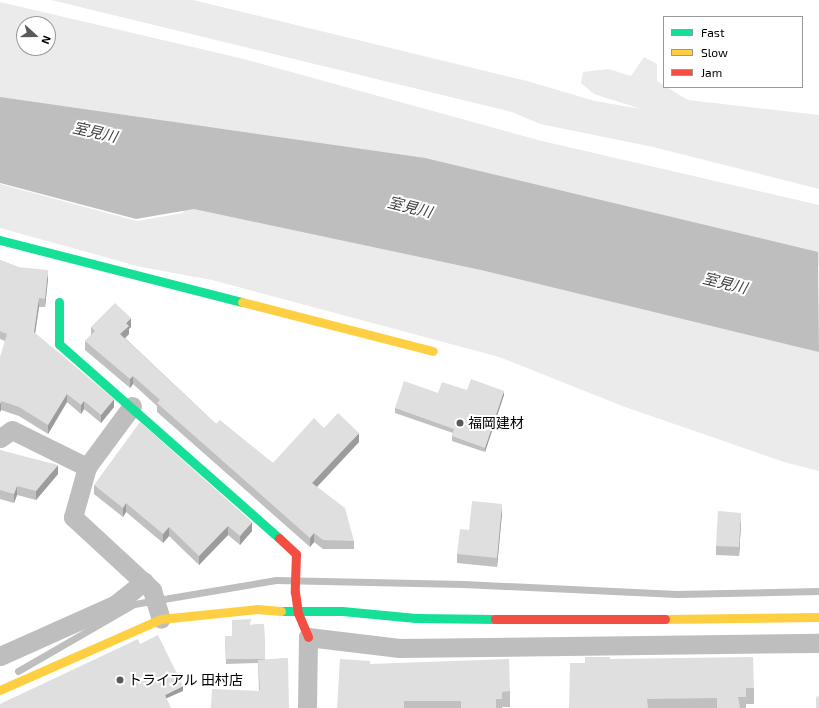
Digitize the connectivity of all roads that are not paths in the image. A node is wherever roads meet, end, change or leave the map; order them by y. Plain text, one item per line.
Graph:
1 (0, 240) edge
2 (59, 302) dead end
3 (433, 351) dead end
4 (132, 406) junction
5 (0, 438) edge
6 (87, 467) junction
7 (148, 585) junction
8 (298, 613) junction
9 (819, 617) edge
10 (161, 618) junction
11 (308, 637) junction
12 (819, 643) edge
13 (0, 656) edge
14 (0, 690) edge
15 (307, 708) edge

1 - 3 street
2 - 4 street
4 - 6 street
4 - 8 street
5 - 6 street
6 - 7 street
7 - 10 street
7 - 13 street
8 - 9 street
8 - 10 street
8 - 11 street
10 - 14 street
11 - 12 street
11 - 15 street

